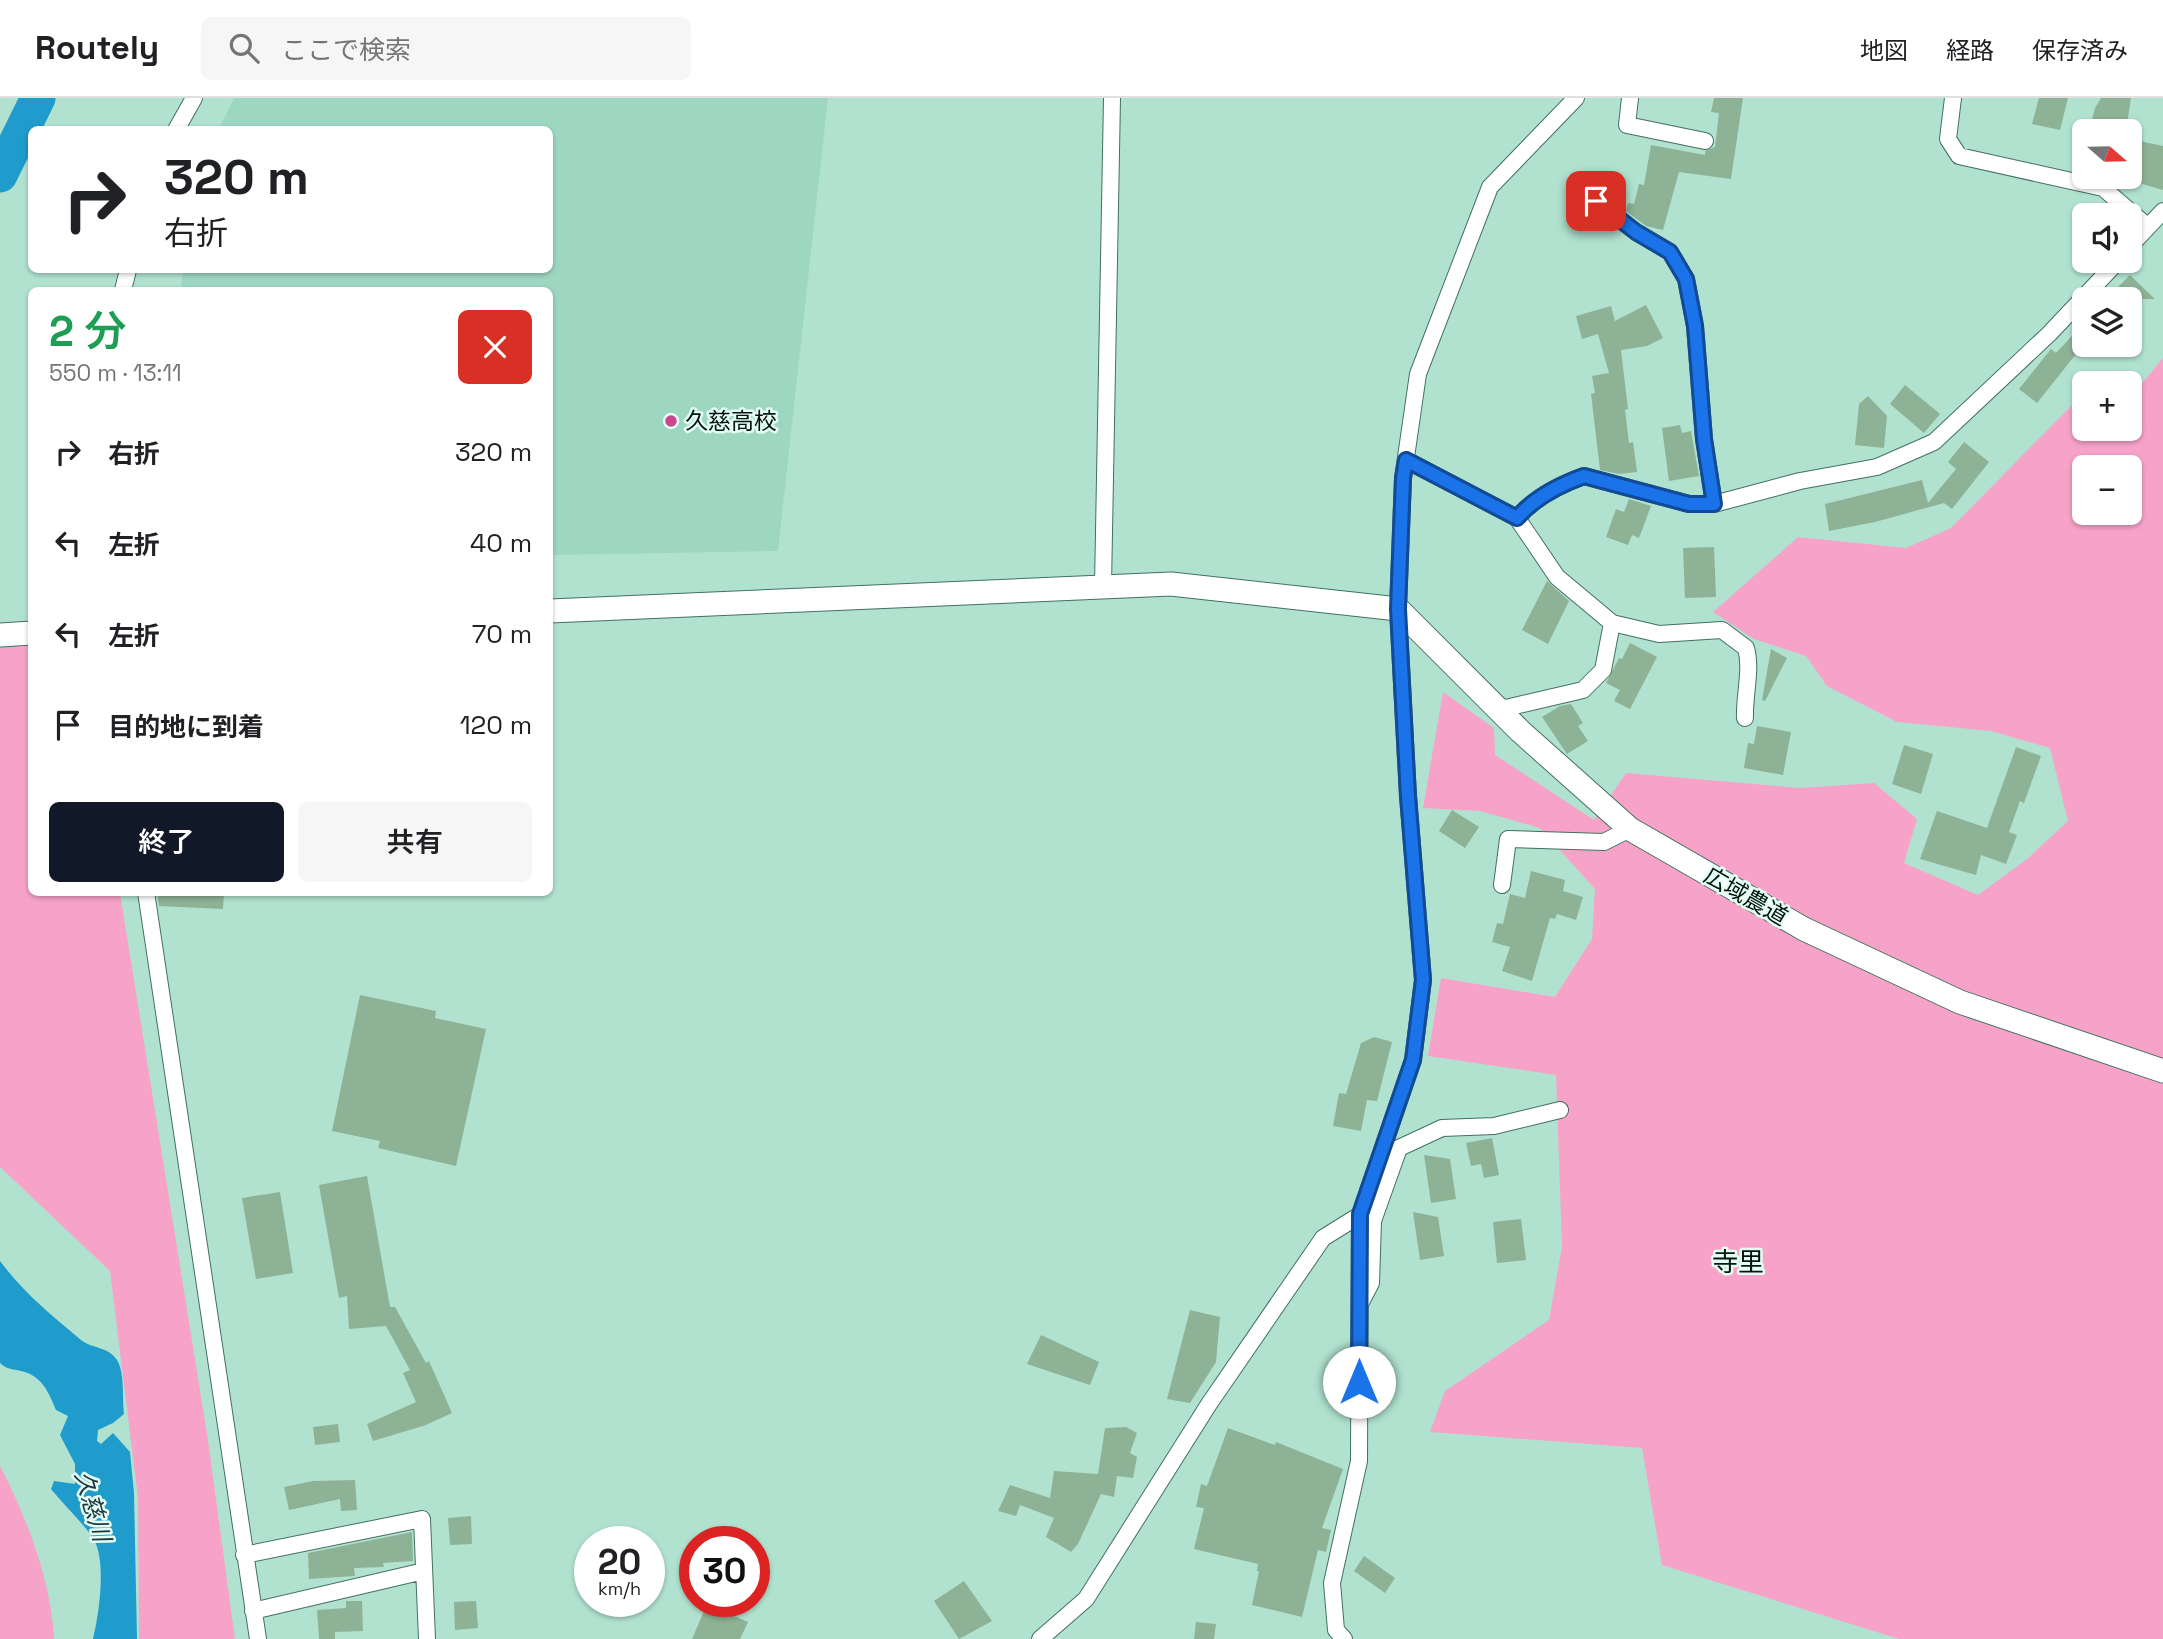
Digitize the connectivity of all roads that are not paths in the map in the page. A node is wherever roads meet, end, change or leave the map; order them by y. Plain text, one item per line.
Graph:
1 (194, 98) edge
2 (1112, 98) edge
3 (1576, 98) edge
4 (1630, 98) edge
5 (1953, 98) edge
6 (178, 126) edge
7 (1705, 141) dead end
8 (1576, 185) dead end
9 (2163, 211) edge
10 (2147, 226) junction
11 (2142, 232) edge
12 (2107, 273) edge
13 (1406, 460) junction
14 (1714, 504) junction
15 (1517, 518) junction
16 (1103, 586) junction
17 (1398, 609) junction
18 (553, 611) edge
19 (1612, 623) junction
20 (28, 634) edge
21 (0, 635) edge
22 (1497, 710) junction
23 (1745, 718) dead end
24 (1630, 829) junction
25 (1502, 885) dead end
26 (147, 896) edge
27 (2163, 1071) edge
28 (1560, 1110) dead end
29 (1360, 1214) junction
30 (1360, 1304) junction
31 (244, 1555) junction
32 (425, 1571) junction
33 (253, 1611) junction
34 (258, 1639) edge
35 (427, 1639) edge
36 (1040, 1639) edge
37 (1344, 1639) edge

1 - 6 street
2 - 16 street
3 - 13 street
4 - 7 street
5 - 10 street
8 - 14 street
9 - 10 street
10 - 11 street
12 - 14 street
13 - 15 street
13 - 17 street
14 - 15 street
15 - 19 street
16 - 17 street
16 - 18 street
17 - 22 street, 広域農道
17 - 29 street
19 - 22 street
19 - 23 street
20 - 21 street
22 - 24 street, 広域農道
24 - 25 street
24 - 27 street, 広域農道
26 - 31 street
28 - 30 street
29 - 30 street
29 - 36 street
30 - 37 street
31 - 32 street
31 - 33 street
32 - 33 street
32 - 35 street
33 - 34 street

